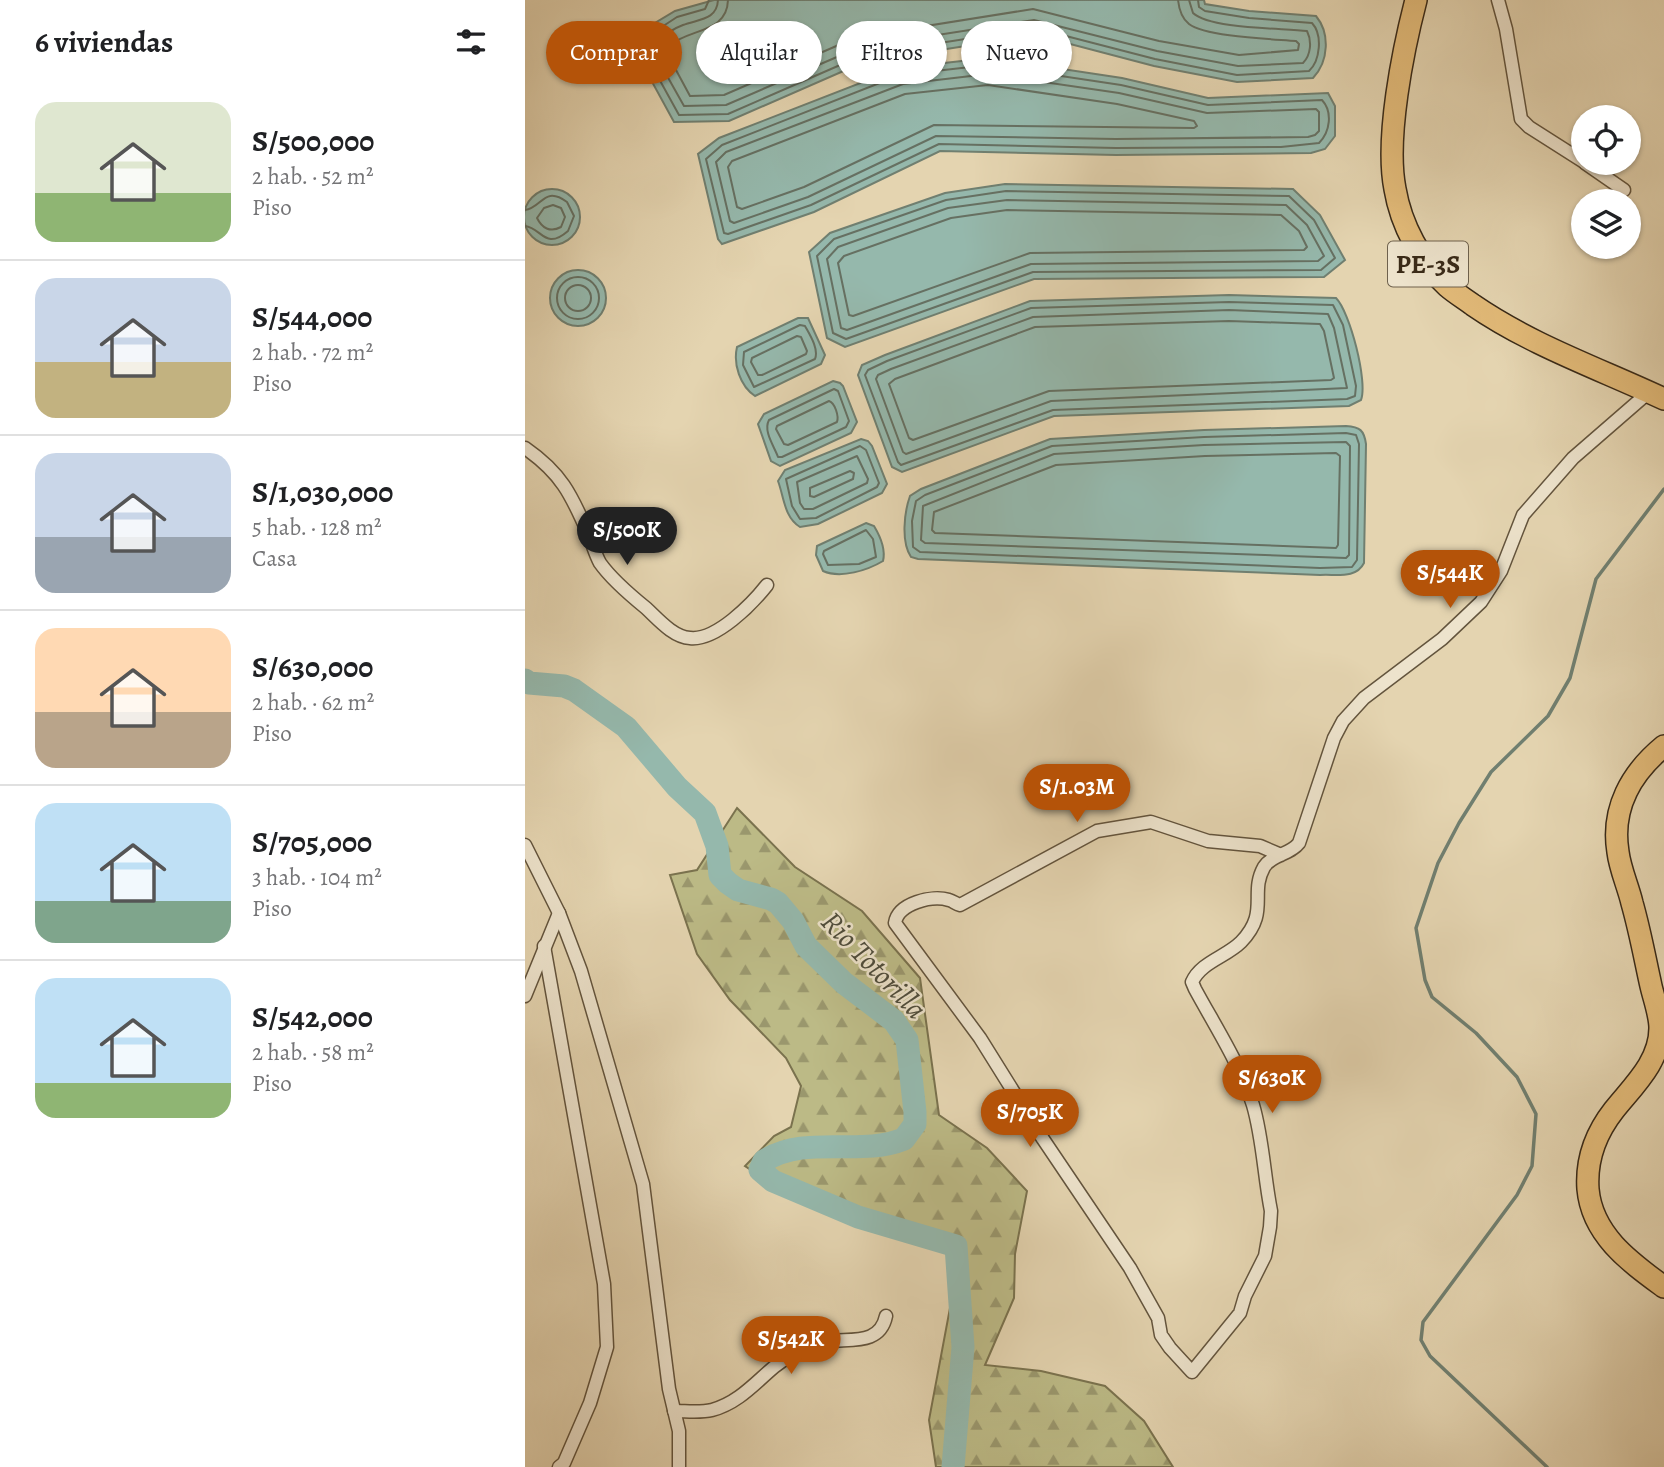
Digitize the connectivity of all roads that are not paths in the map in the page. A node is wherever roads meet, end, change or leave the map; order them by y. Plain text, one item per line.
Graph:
1 (1416, 0) edge
2 (1498, 0) edge
3 (1571, 154) edge
4 (1603, 175) edge
5 (1623, 189) edge
6 (1656, 395) edge
7 (525, 448) edge
8 (768, 585) dead end
9 (1664, 746) edge
10 (525, 845) edge
11 (1281, 855) junction
12 (559, 913) junction
13 (544, 946) junction
14 (525, 996) edge
15 (1664, 1287) edge
16 (886, 1315) dead end
17 (674, 1411) junction
18 (559, 1467) edge
19 (679, 1467) edge

1 - 6 highway, PE-3S
2 - 3 street
4 - 5 street
6 - 11 street
7 - 8 street
9 - 15 highway
10 - 12 street
11 - 11 street
12 - 13 street
12 - 17 street
13 - 14 street
13 - 18 street
16 - 17 street
17 - 19 street

